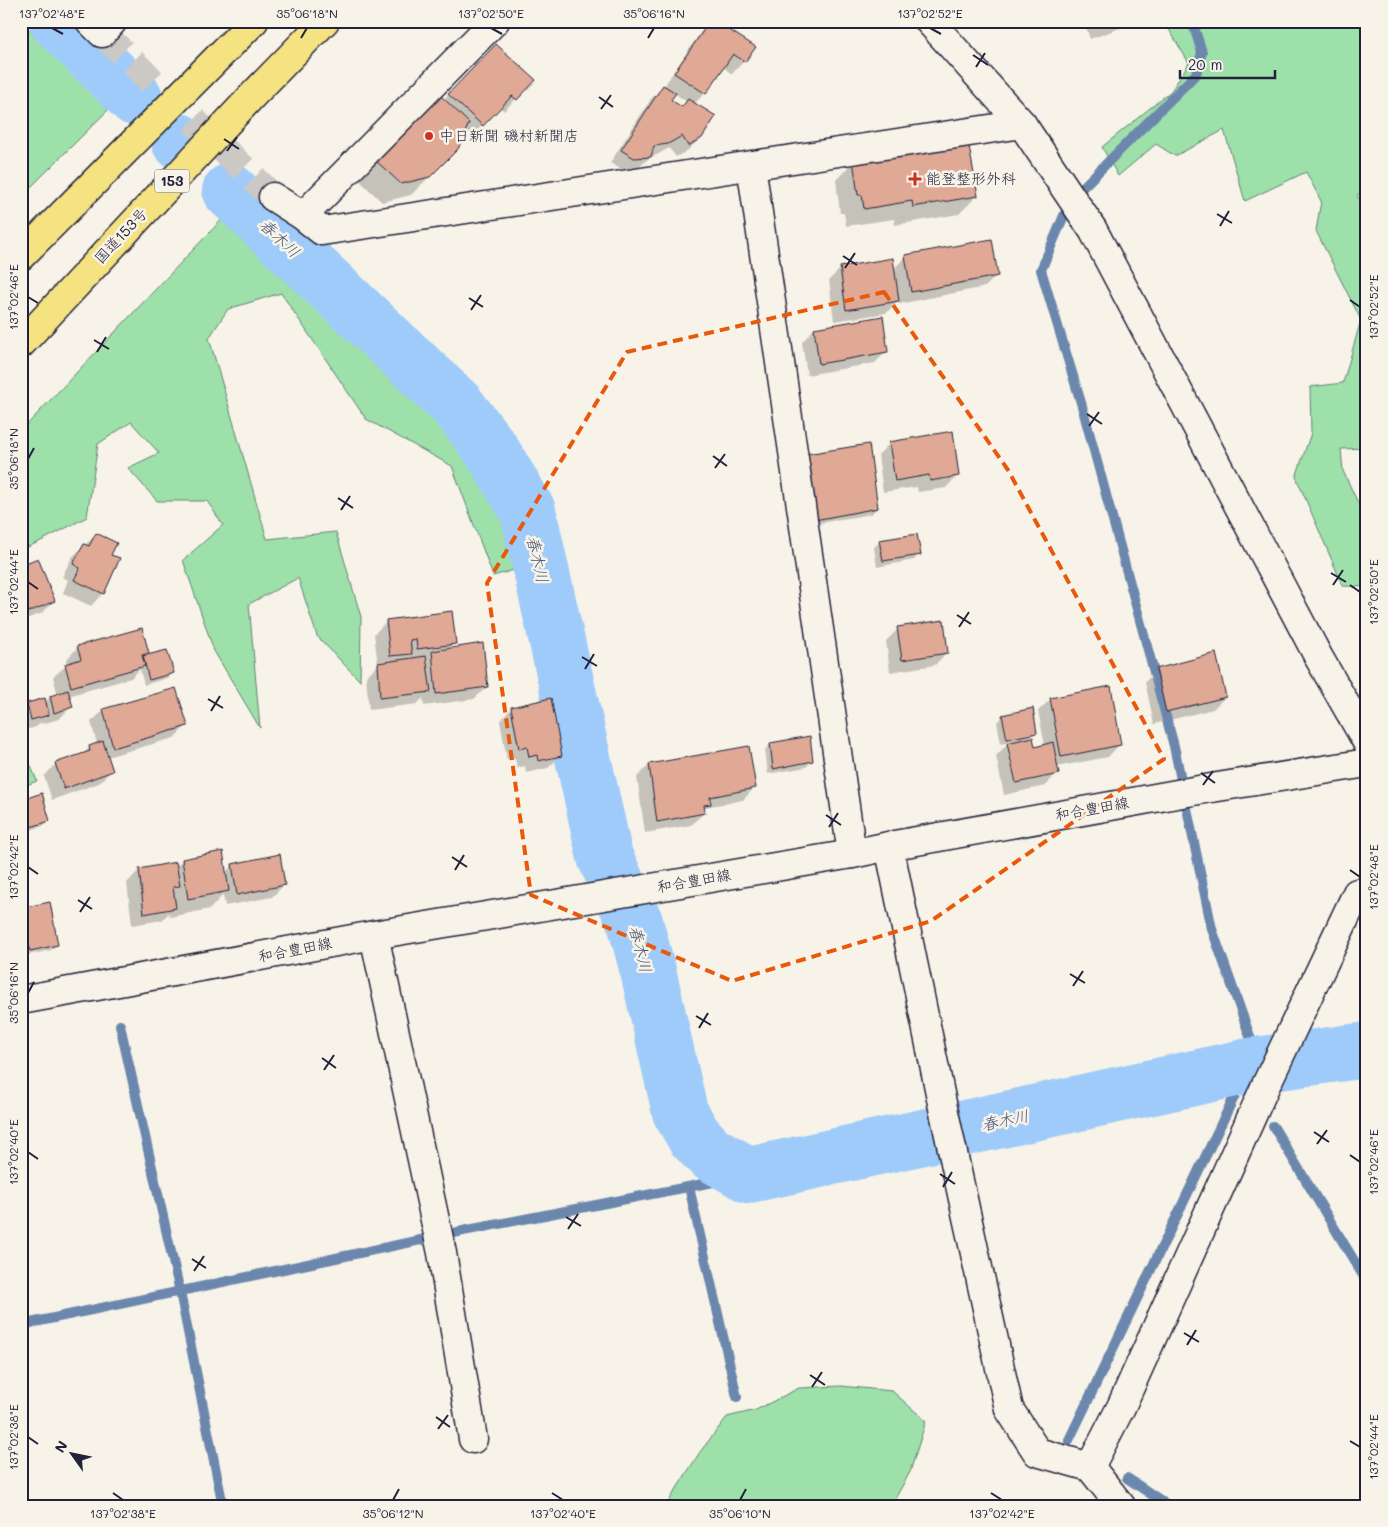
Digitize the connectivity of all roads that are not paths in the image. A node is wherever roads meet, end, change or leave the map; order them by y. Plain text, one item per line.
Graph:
1 (90, 21) edge
2 (113, 21) edge
3 (254, 21) edge
4 (325, 21) edge
5 (495, 21) edge
6 (929, 21) edge
7 (1022, 124) junction
8 (751, 165) junction
9 (273, 197) tunnel mouth
10 (303, 216) junction
11 (21, 256) edge
12 (21, 344) edge
13 (1367, 742) edge
14 (1367, 763) edge
15 (890, 846) junction
16 (852, 854) junction
17 (1357, 893) dead end
18 (374, 935) junction
19 (21, 1000) edge
20 (473, 1439) dead end
21 (1090, 1467) junction
22 (1121, 1506) edge

1 - 2 street
3 - 11 highway
4 - 12 highway, 国道153号 / 153
5 - 10 street
6 - 7 street
7 - 8 street
7 - 13 street
8 - 10 street
8 - 16 street
9 - 10 street
14 - 15 street, 和合豊田線
15 - 16 street, 和合豊田線
15 - 21 street
16 - 18 street, 和合豊田線
17 - 21 street
18 - 19 street, 和合豊田線
18 - 20 street
21 - 22 street

